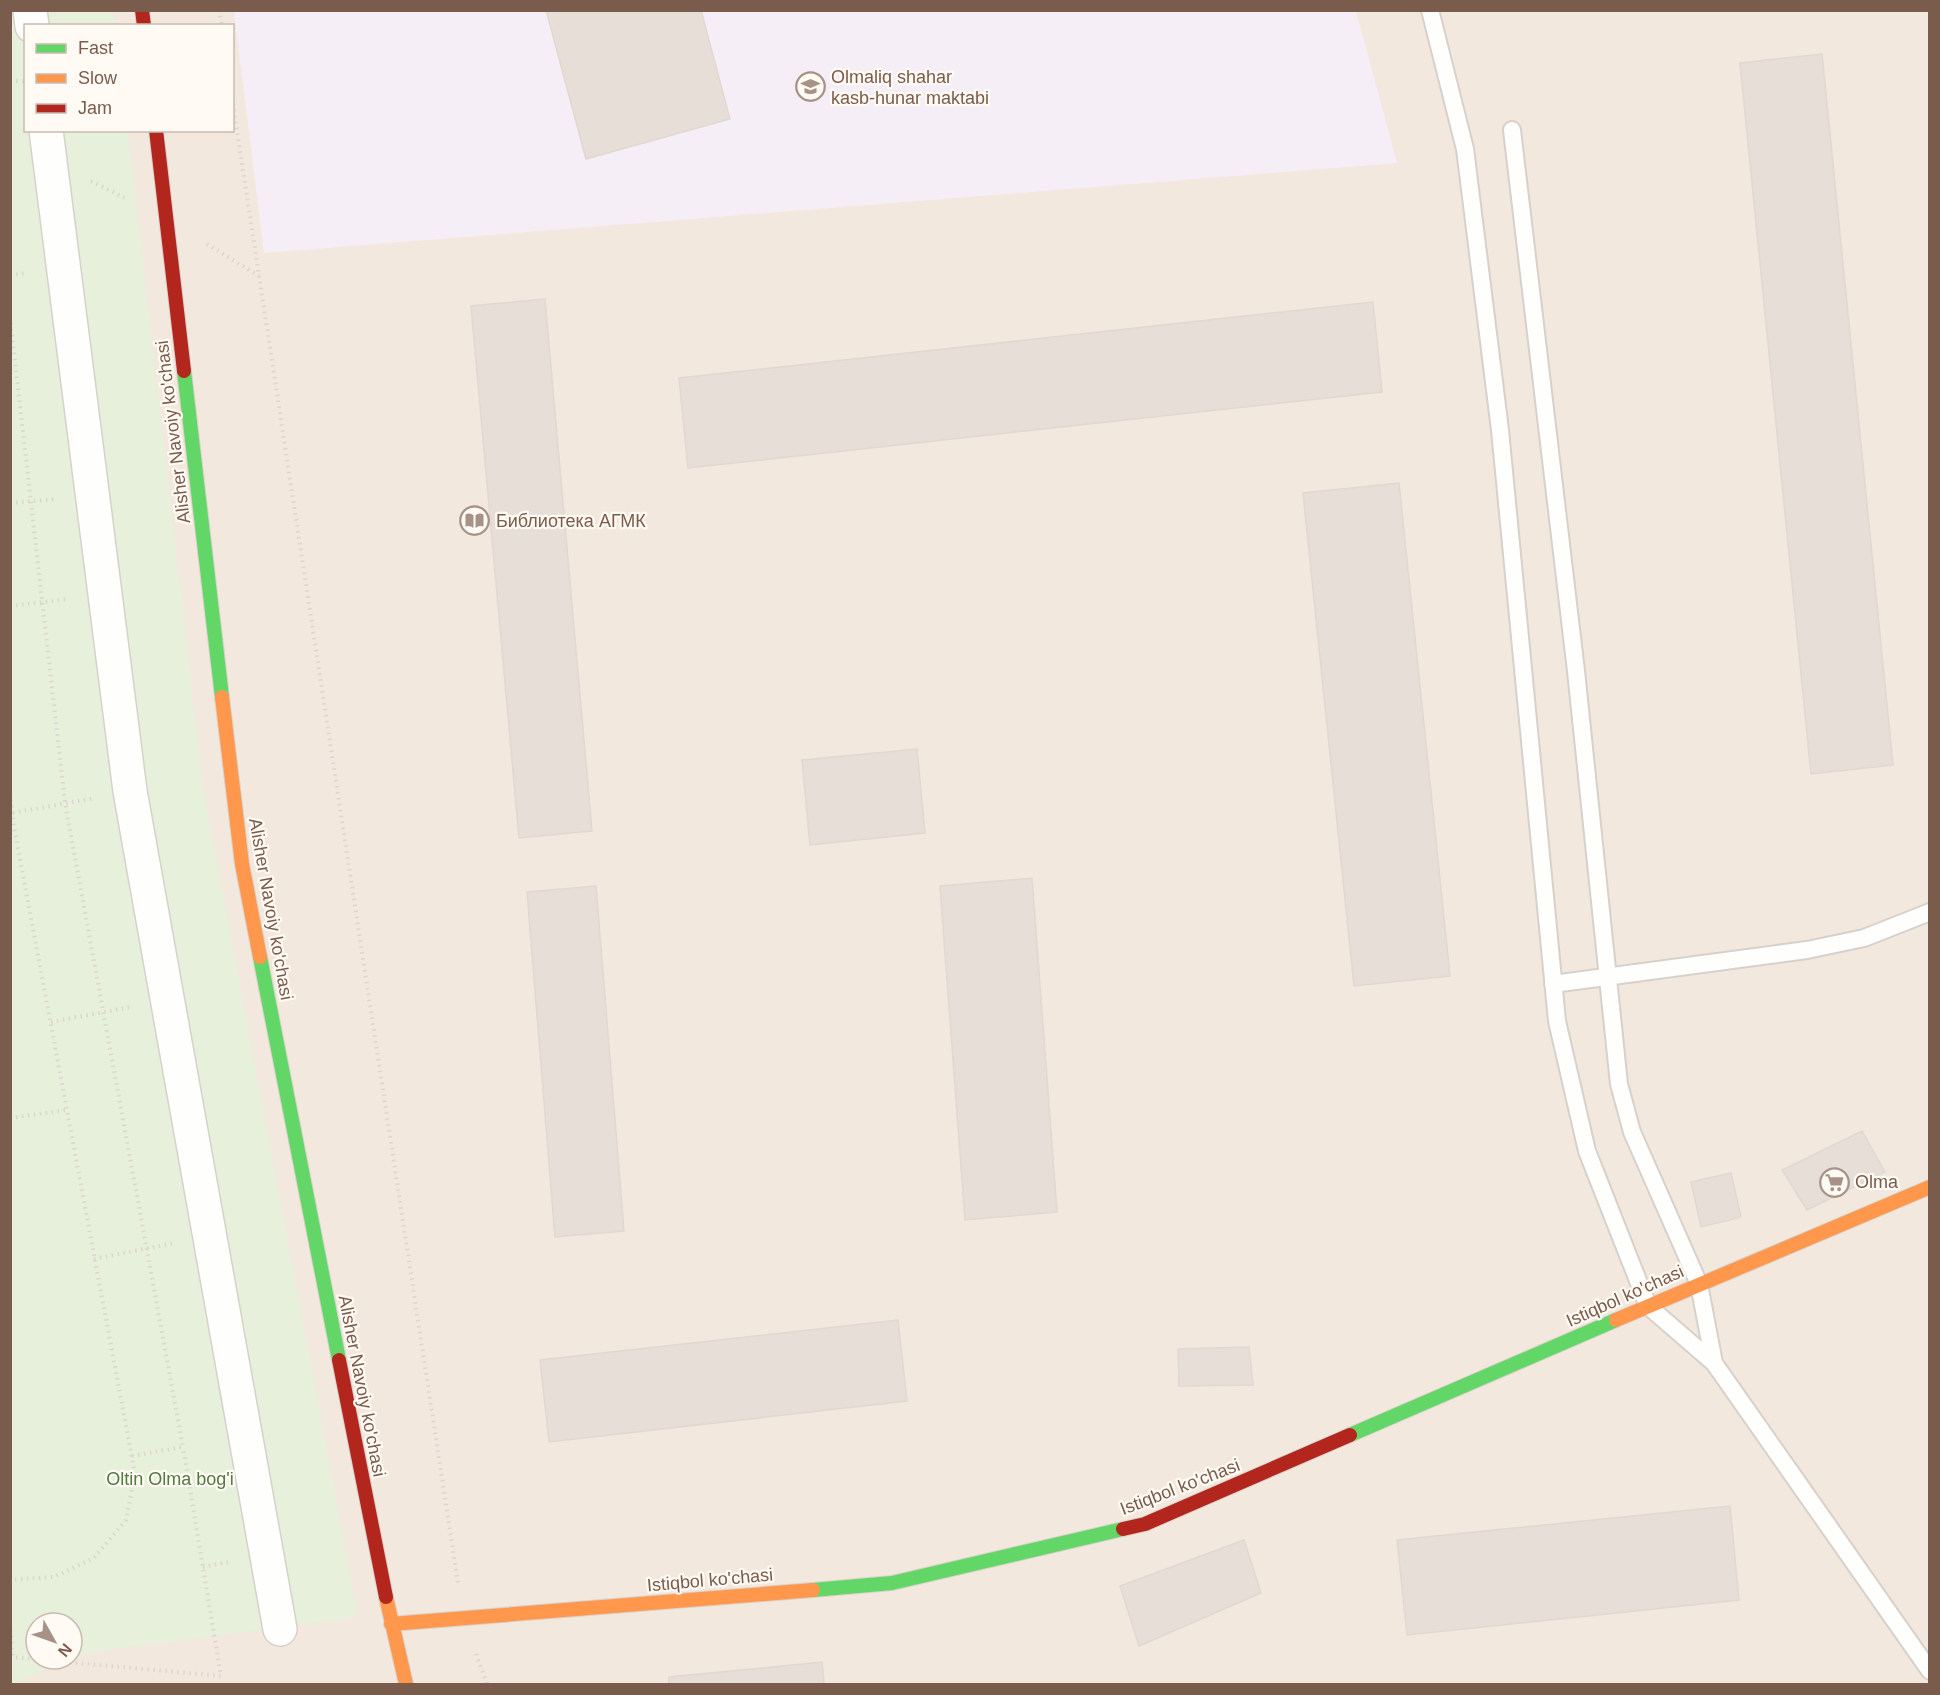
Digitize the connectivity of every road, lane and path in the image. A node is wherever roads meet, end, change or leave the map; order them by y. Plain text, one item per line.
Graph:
1 (1430, 10) edge
2 (234, 111) edge
3 (1512, 130) dead end
4 (46, 132) edge
5 (156, 132) edge
6 (10, 317) edge
7 (93, 495) junction
8 (31, 501) junction
9 (10, 503) edge
10 (105, 595) junction
11 (42, 602) junction
12 (10, 606) edge
13 (130, 791) junction
14 (10, 794) edge
15 (65, 803) junction
16 (13, 813) junction
17 (1929, 912) edge
18 (1608, 976) junction
19 (1553, 984) junction
20 (168, 1001) junction
21 (103, 1013) junction
22 (51, 1022) junction
23 (67, 1110) junction
24 (10, 1118) edge
25 (1929, 1187) edge
26 (210, 1236) junction
27 (146, 1248) junction
28 (94, 1259) junction
29 (1699, 1284) junction
30 (1648, 1306) junction
31 (1714, 1363) junction
32 (183, 1447) junction
33 (131, 1456) junction
34 (10, 1580) edge
35 (463, 1618) junction
36 (10, 1623) edge
37 (391, 1624) junction
38 (280, 1629) dead end
39 (12, 1657) edge
40 (1929, 1671) edge
41 (406, 1684) edge
42 (487, 1684) edge

1 - 19 lane
2 - 35 path
3 - 18 lane
4 - 7 street
5 - 37 street, Alisher Navoiy ko'chasi
6 - 8 path
7 - 8 path
7 - 10 street
8 - 9 path
8 - 11 path
10 - 11 path
10 - 13 street
11 - 12 path
11 - 15 path
13 - 15 path
13 - 20 street
14 - 16 path
15 - 16 path
15 - 21 path
16 - 22 path
17 - 18 lane
18 - 19 lane
18 - 29 lane
19 - 30 lane
20 - 21 path
20 - 26 street
21 - 22 path
21 - 27 path
22 - 23 path
23 - 24 path
23 - 28 path
25 - 29 street, Istiqbol ko'chasi
26 - 27 path
26 - 38 street
27 - 28 path
27 - 32 path
28 - 33 path
29 - 30 street, Istiqbol ko'chasi
29 - 31 lane
30 - 31 lane
30 - 35 street, Istiqbol ko'chasi
31 - 40 lane
32 - 33 path
32 - 39 path
33 - 34 path
35 - 37 street, Istiqbol ko'chasi
35 - 42 path
36 - 39 path
37 - 41 street, Alisher Navoiy ko'chasi

